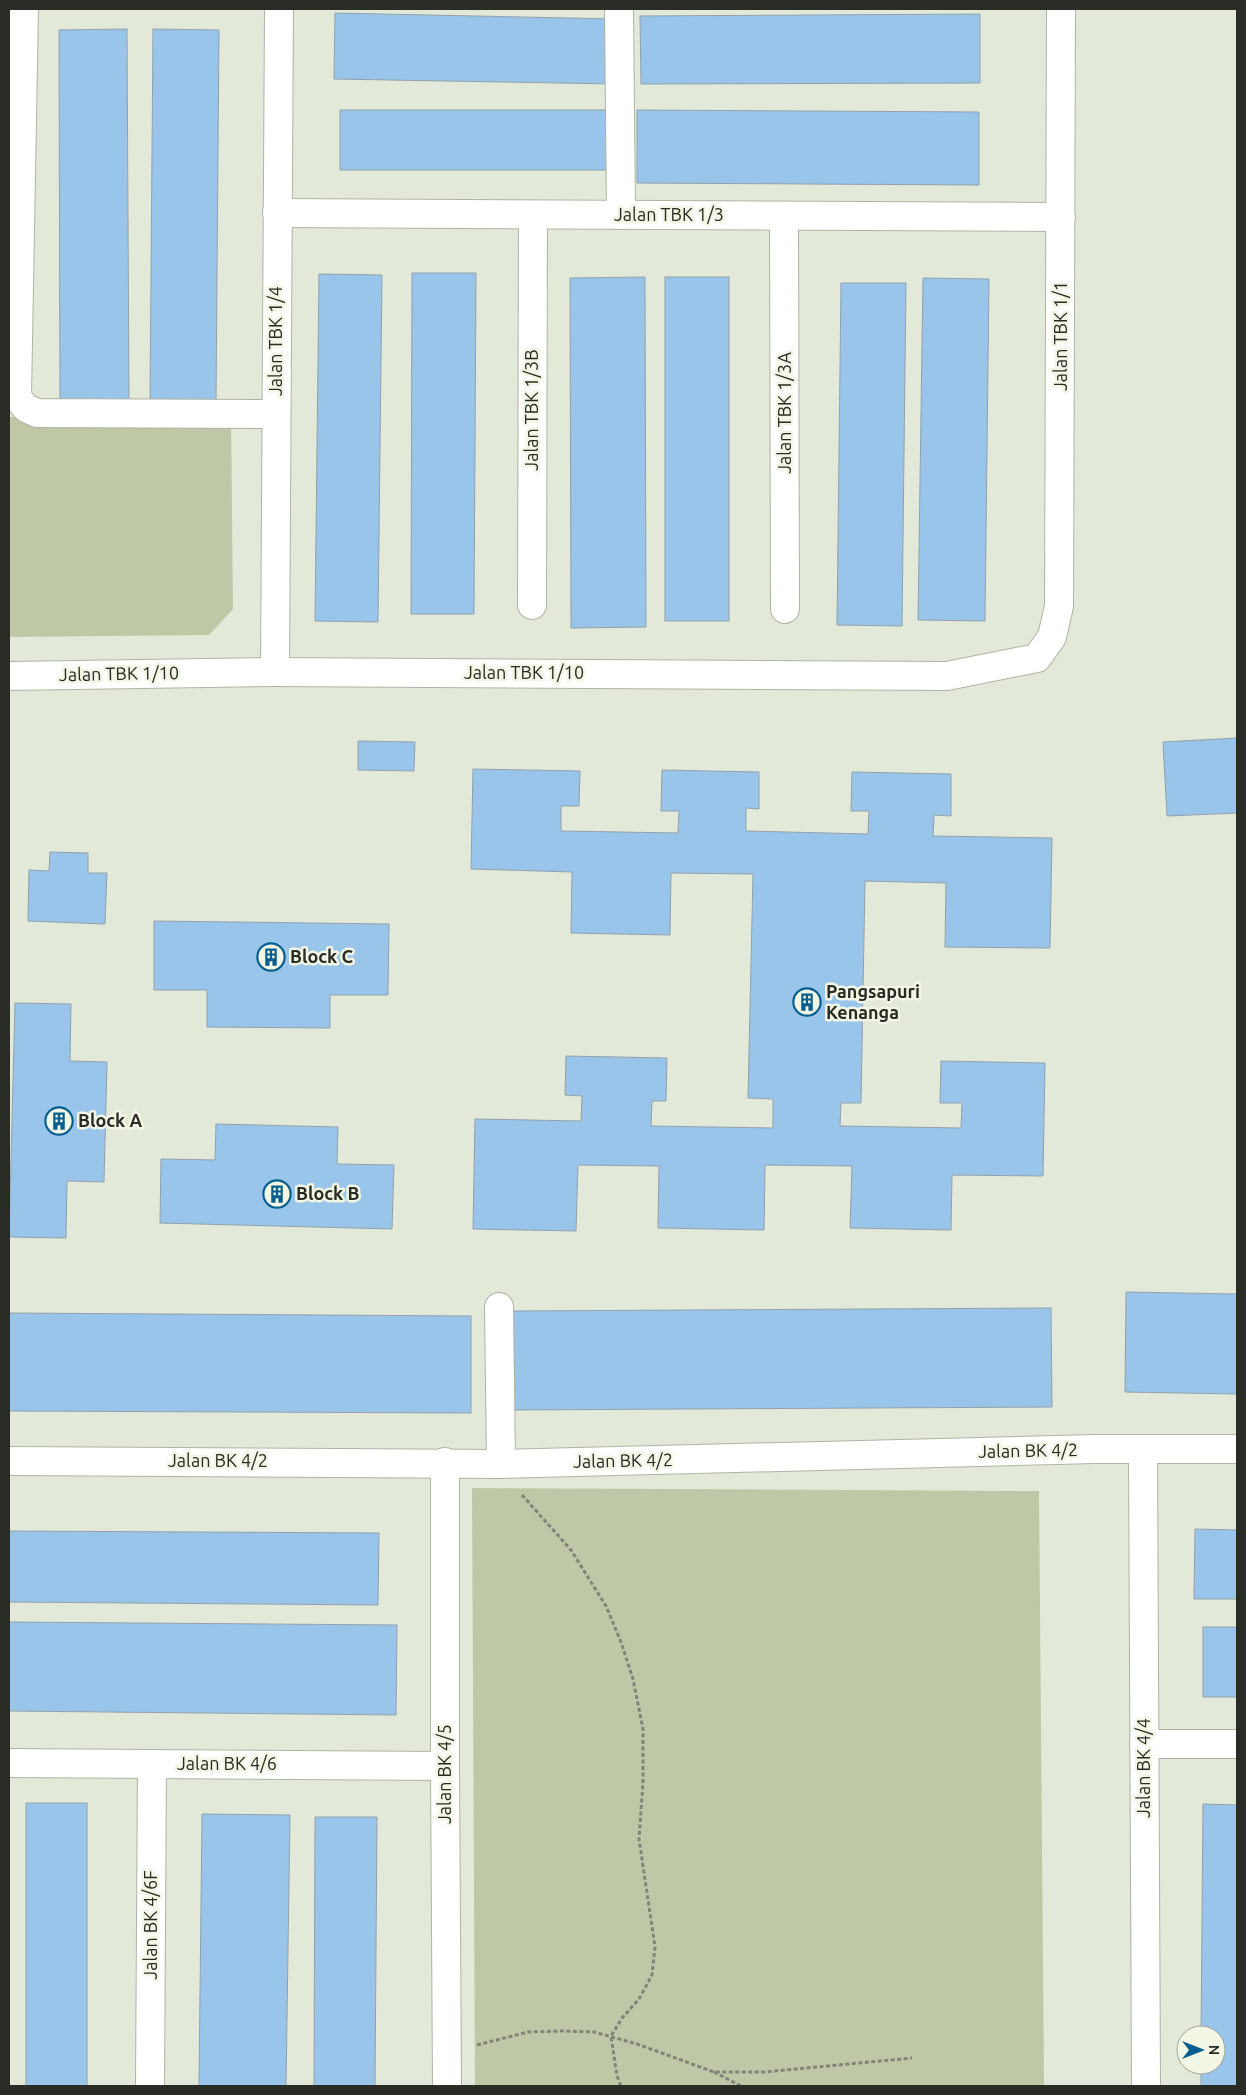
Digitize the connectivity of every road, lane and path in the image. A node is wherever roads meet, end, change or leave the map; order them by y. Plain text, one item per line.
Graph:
1 (24, 9) edge
2 (279, 9) edge
3 (619, 9) edge
4 (1061, 9) edge
5 (277, 214) junction
6 (533, 215) junction
7 (621, 215) junction
8 (784, 216) junction
9 (1061, 217) junction
10 (276, 414) junction
11 (532, 605) dead end
12 (785, 609) dead end
13 (1037, 658) joint
14 (275, 672) junction
15 (9, 676) edge
16 (499, 1307) dead end
17 (1143, 1449) junction
18 (1237, 1449) edge
19 (9, 1461) edge
20 (445, 1462) junction
21 (501, 1464) junction
22 (1144, 1744) junction
23 (1237, 1744) edge
24 (9, 1764) edge
25 (152, 1764) junction
26 (445, 1766) junction
27 (611, 2036) junction
28 (474, 2046) dead end
29 (912, 2058) dead end
30 (714, 2072) junction
31 (150, 2086) edge
32 (447, 2086) edge
33 (621, 2086) edge
34 (741, 2086) edge
35 (1146, 2086) edge

1 - 10 street
2 - 5 street, Jalan TBK 1/4
3 - 7 street
4 - 9 street, Jalan TBK 1/1
5 - 6 street, Jalan TBK 1/3
5 - 10 street, Jalan TBK 1/4
6 - 7 street, Jalan TBK 1/3
6 - 11 street, Jalan TBK 1/3B
7 - 8 street, Jalan TBK 1/3
8 - 9 street, Jalan TBK 1/3
8 - 12 street, Jalan TBK 1/3A
9 - 13 street, Jalan TBK 1/1
10 - 14 street, Jalan TBK 1/4
13 - 14 street, Jalan TBK 1/10
14 - 15 street, Jalan TBK 1/10
16 - 21 street
17 - 18 street, Jalan BK 4/2
17 - 21 street, Jalan BK 4/2
17 - 22 street, Jalan BK 4/4
19 - 20 street, Jalan BK 4/2
20 - 21 street, Jalan BK 4/2
20 - 26 street, Jalan BK 4/5
21 - 27 path
22 - 23 street
22 - 35 street, Jalan BK 4/4
24 - 25 street, Jalan BK 4/6
25 - 26 street, Jalan BK 4/6
25 - 31 street, Jalan BK 4/6F
26 - 32 street, Jalan BK 4/5
27 - 28 path
27 - 30 path
27 - 33 path
29 - 30 path
30 - 34 path

